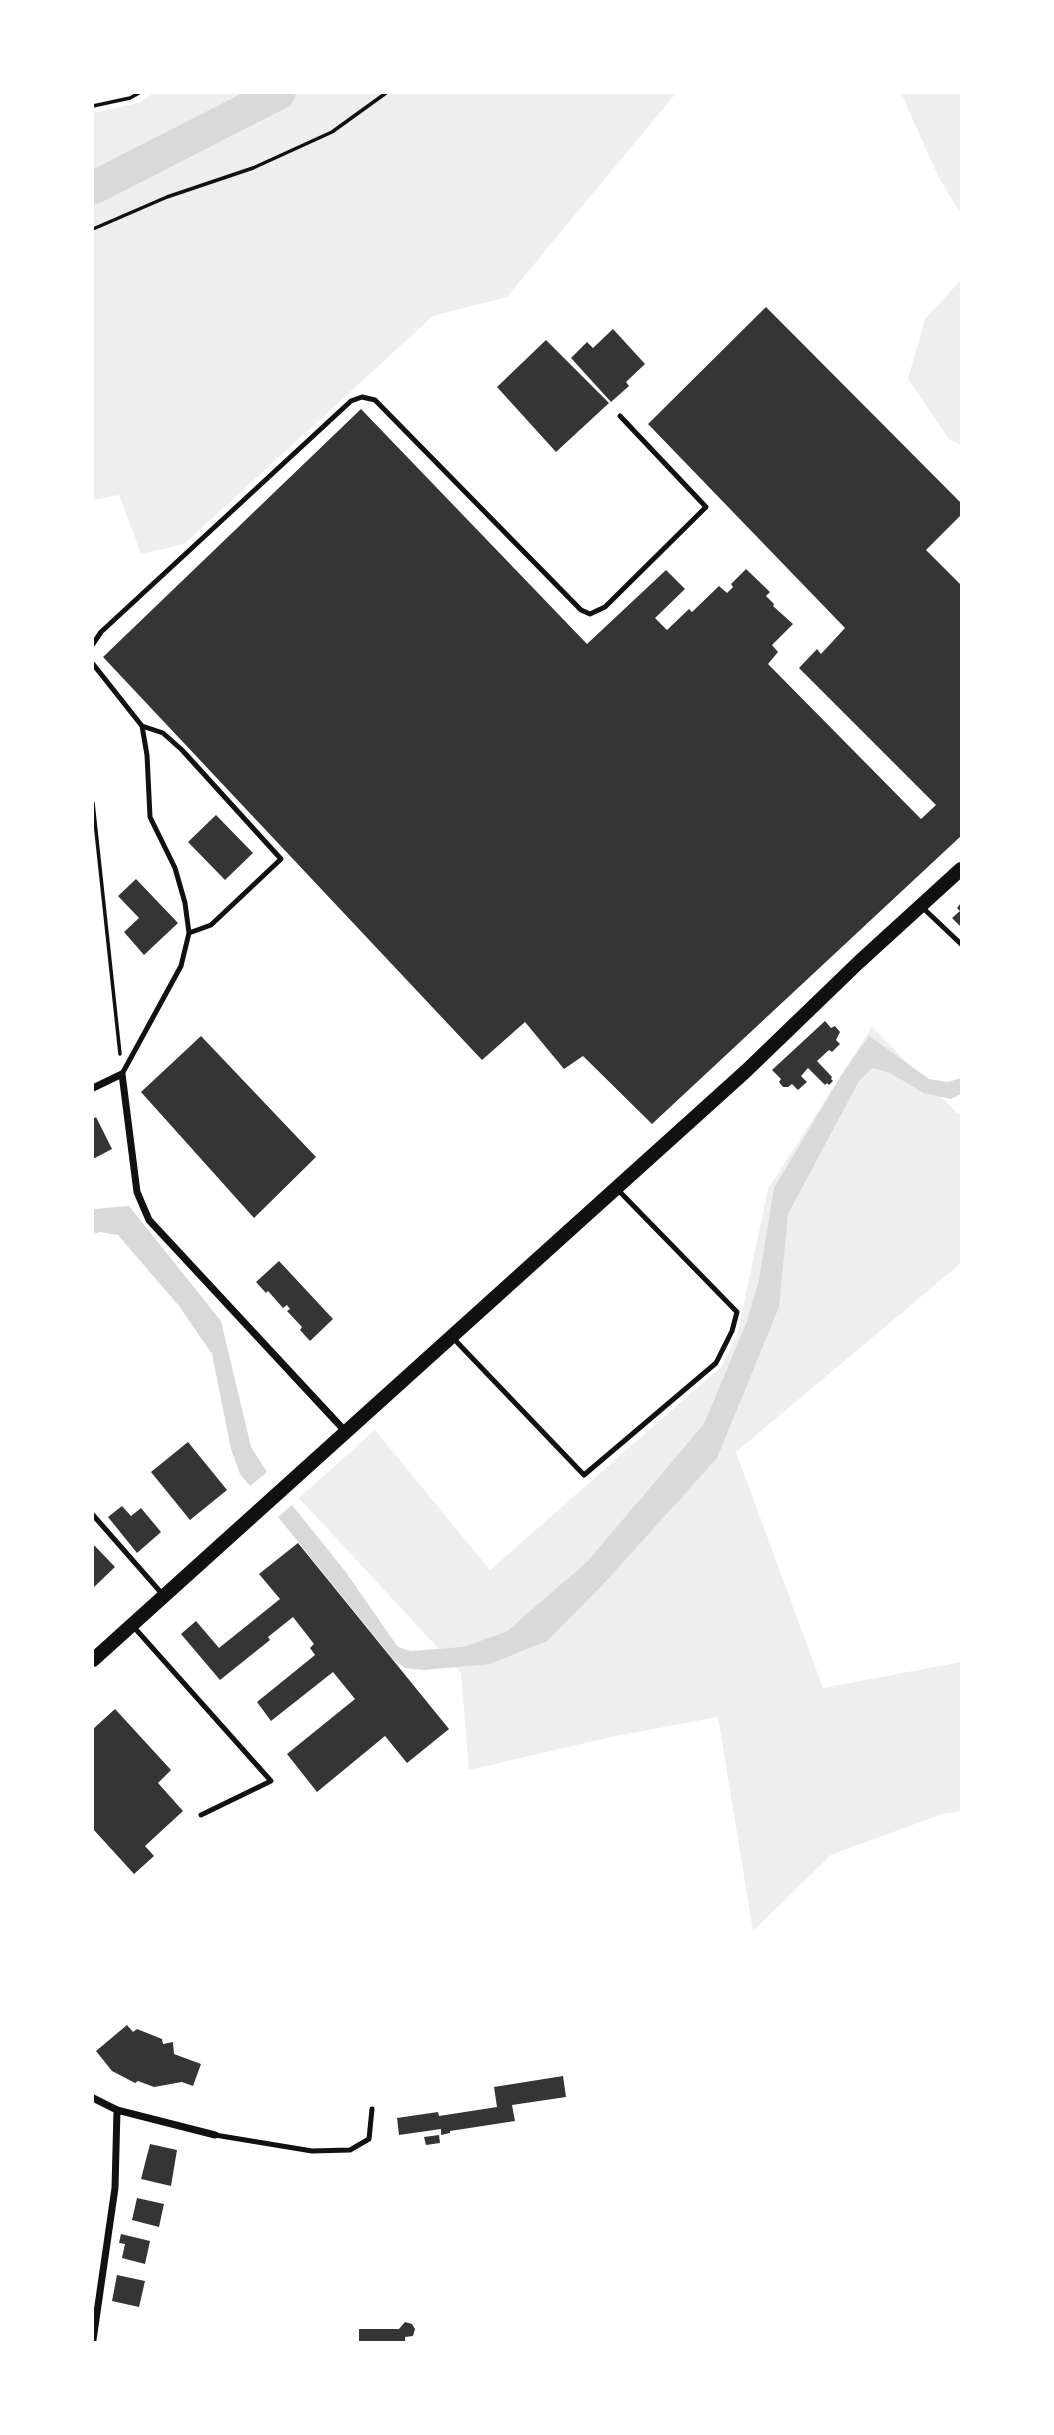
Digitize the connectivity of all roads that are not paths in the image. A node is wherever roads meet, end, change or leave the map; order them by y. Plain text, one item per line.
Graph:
1 (620, 416) dead end
2 (93, 644) edge
3 (93, 664) edge
4 (142, 726) junction
5 (961, 869) edge
6 (920, 906) junction
7 (189, 933) junction
8 (961, 944) edge
9 (122, 1074) junction
10 (93, 1088) edge
11 (616, 1188) junction
12 (450, 1336) junction
13 (345, 1431) junction
14 (93, 1514) edge
15 (164, 1596) junction
16 (132, 1625) junction
17 (93, 1660) edge
18 (201, 1815) dead end
19 (93, 2098) edge
20 (372, 2109) dead end
21 (117, 2110) junction
22 (215, 2135) joint
23 (93, 2340) edge

1 - 2 lane
3 - 4 lane
4 - 7 lane
4 - 7 lane
5 - 6 main road
6 - 8 lane
6 - 11 main road
7 - 9 lane
9 - 10 street
9 - 13 street
11 - 12 main road
11 - 12 lane
12 - 13 main road
13 - 15 main road
14 - 15 lane
15 - 16 main road
16 - 17 main road
16 - 18 lane
19 - 21 street
20 - 22 lane
21 - 22 street
21 - 23 street

